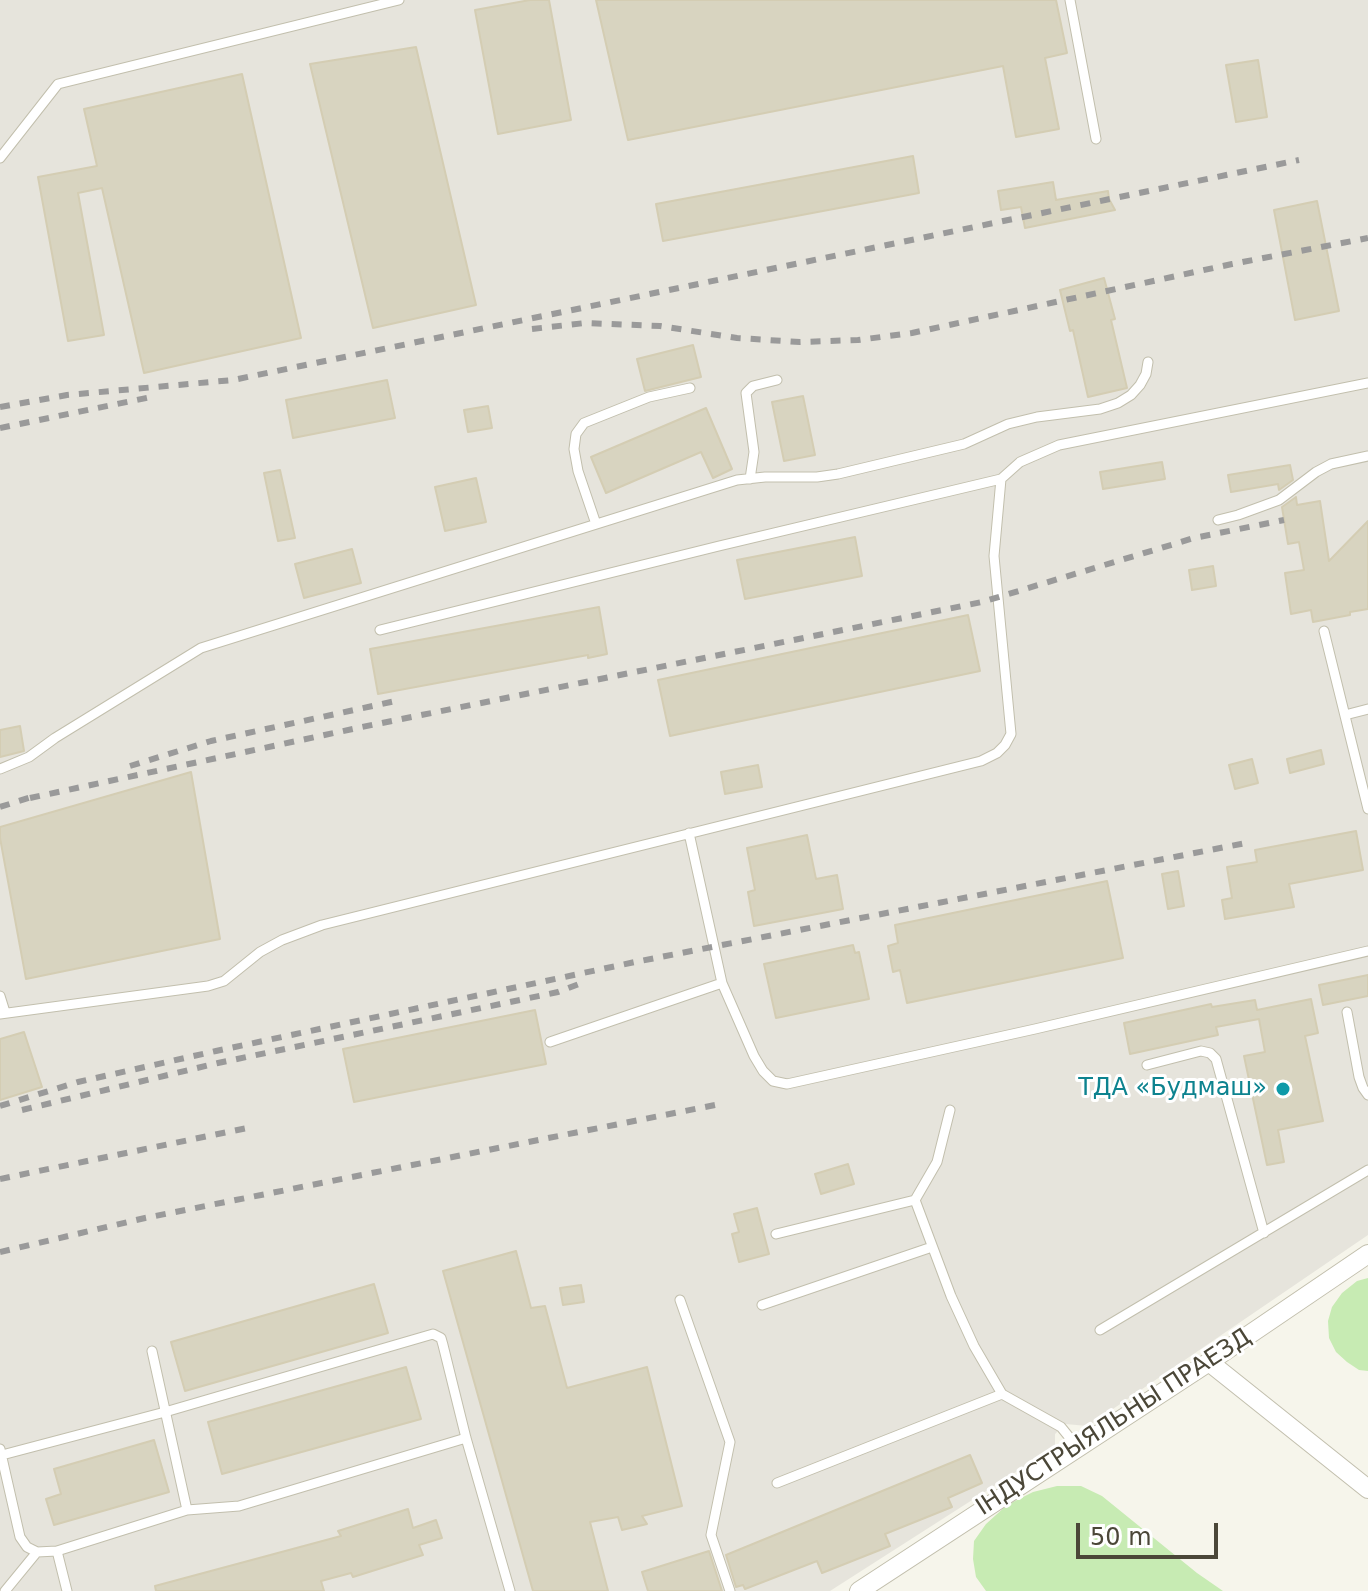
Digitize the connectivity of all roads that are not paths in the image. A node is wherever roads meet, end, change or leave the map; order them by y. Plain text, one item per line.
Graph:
1 (399, 0) edge
2 (1070, 0) edge
3 (1096, 139) dead end
4 (0, 158) edge
5 (1148, 362) dead end
6 (777, 380) dead end
7 (1368, 383) edge
8 (690, 388) dead end
9 (1368, 456) edge
10 (750, 479) junction
11 (1001, 479) junction
12 (1218, 520) dead end
13 (596, 524) junction
14 (380, 630) dead end
15 (1324, 631) dead end
16 (1368, 709) edge
17 (1345, 715) junction
18 (0, 769) edge
19 (1368, 809) edge
20 (689, 833) junction
21 (1368, 951) edge
22 (722, 983) junction
23 (0, 996) edge
24 (1347, 1012) dead end
25 (2, 1013) edge
26 (550, 1042) dead end
27 (1147, 1065) dead end
28 (1368, 1095) edge
29 (950, 1110) dead end
30 (1368, 1170) edge
31 (915, 1200) junction
32 (1264, 1233) junction
33 (776, 1234) dead end
34 (932, 1247) junction
35 (1368, 1254) edge
36 (680, 1300) dead end
37 (762, 1305) dead end
38 (1100, 1330) dead end
39 (152, 1351) dead end
40 (1209, 1362) junction
41 (1002, 1394) junction
42 (165, 1412) junction
43 (466, 1438) junction
44 (1078, 1448) junction
45 (1, 1452) edge
46 (777, 1483) dead end
47 (1368, 1489) edge
48 (187, 1510) junction
49 (57, 1551) junction
50 (37, 1552) junction
51 (5, 1591) edge
52 (67, 1591) edge
53 (510, 1591) edge
54 (730, 1591) edge
55 (859, 1591) edge

1 - 4 lane
2 - 3 lane
5 - 10 lane
6 - 10 lane
7 - 11 lane
8 - 13 lane
9 - 12 lane
10 - 13 lane
11 - 14 lane
11 - 20 lane
13 - 18 lane
15 - 17 lane
16 - 17 lane
17 - 19 lane
20 - 22 lane
20 - 25 lane
21 - 22 lane
22 - 26 lane
23 - 25 lane
24 - 28 lane
27 - 32 lane
29 - 31 lane
30 - 32 lane
31 - 33 lane
31 - 34 lane
32 - 38 lane
34 - 37 lane
34 - 41 lane
35 - 40 street, ІНДУСТРЫЯЛЬНЫ ПРАЕЗД
36 - 54 lane
39 - 42 lane
40 - 44 street, ІНДУСТРЫЯЛЬНЫ ПРАЕЗД
40 - 47 street
41 - 44 lane
41 - 46 lane
42 - 43 lane
42 - 45 lane
42 - 48 lane
43 - 48 lane
43 - 53 lane
44 - 55 street, ІНДУСТРЫЯЛЬНЫ ПРАЕЗД
45 - 50 lane
48 - 49 lane
49 - 50 lane
49 - 52 lane
50 - 51 lane

